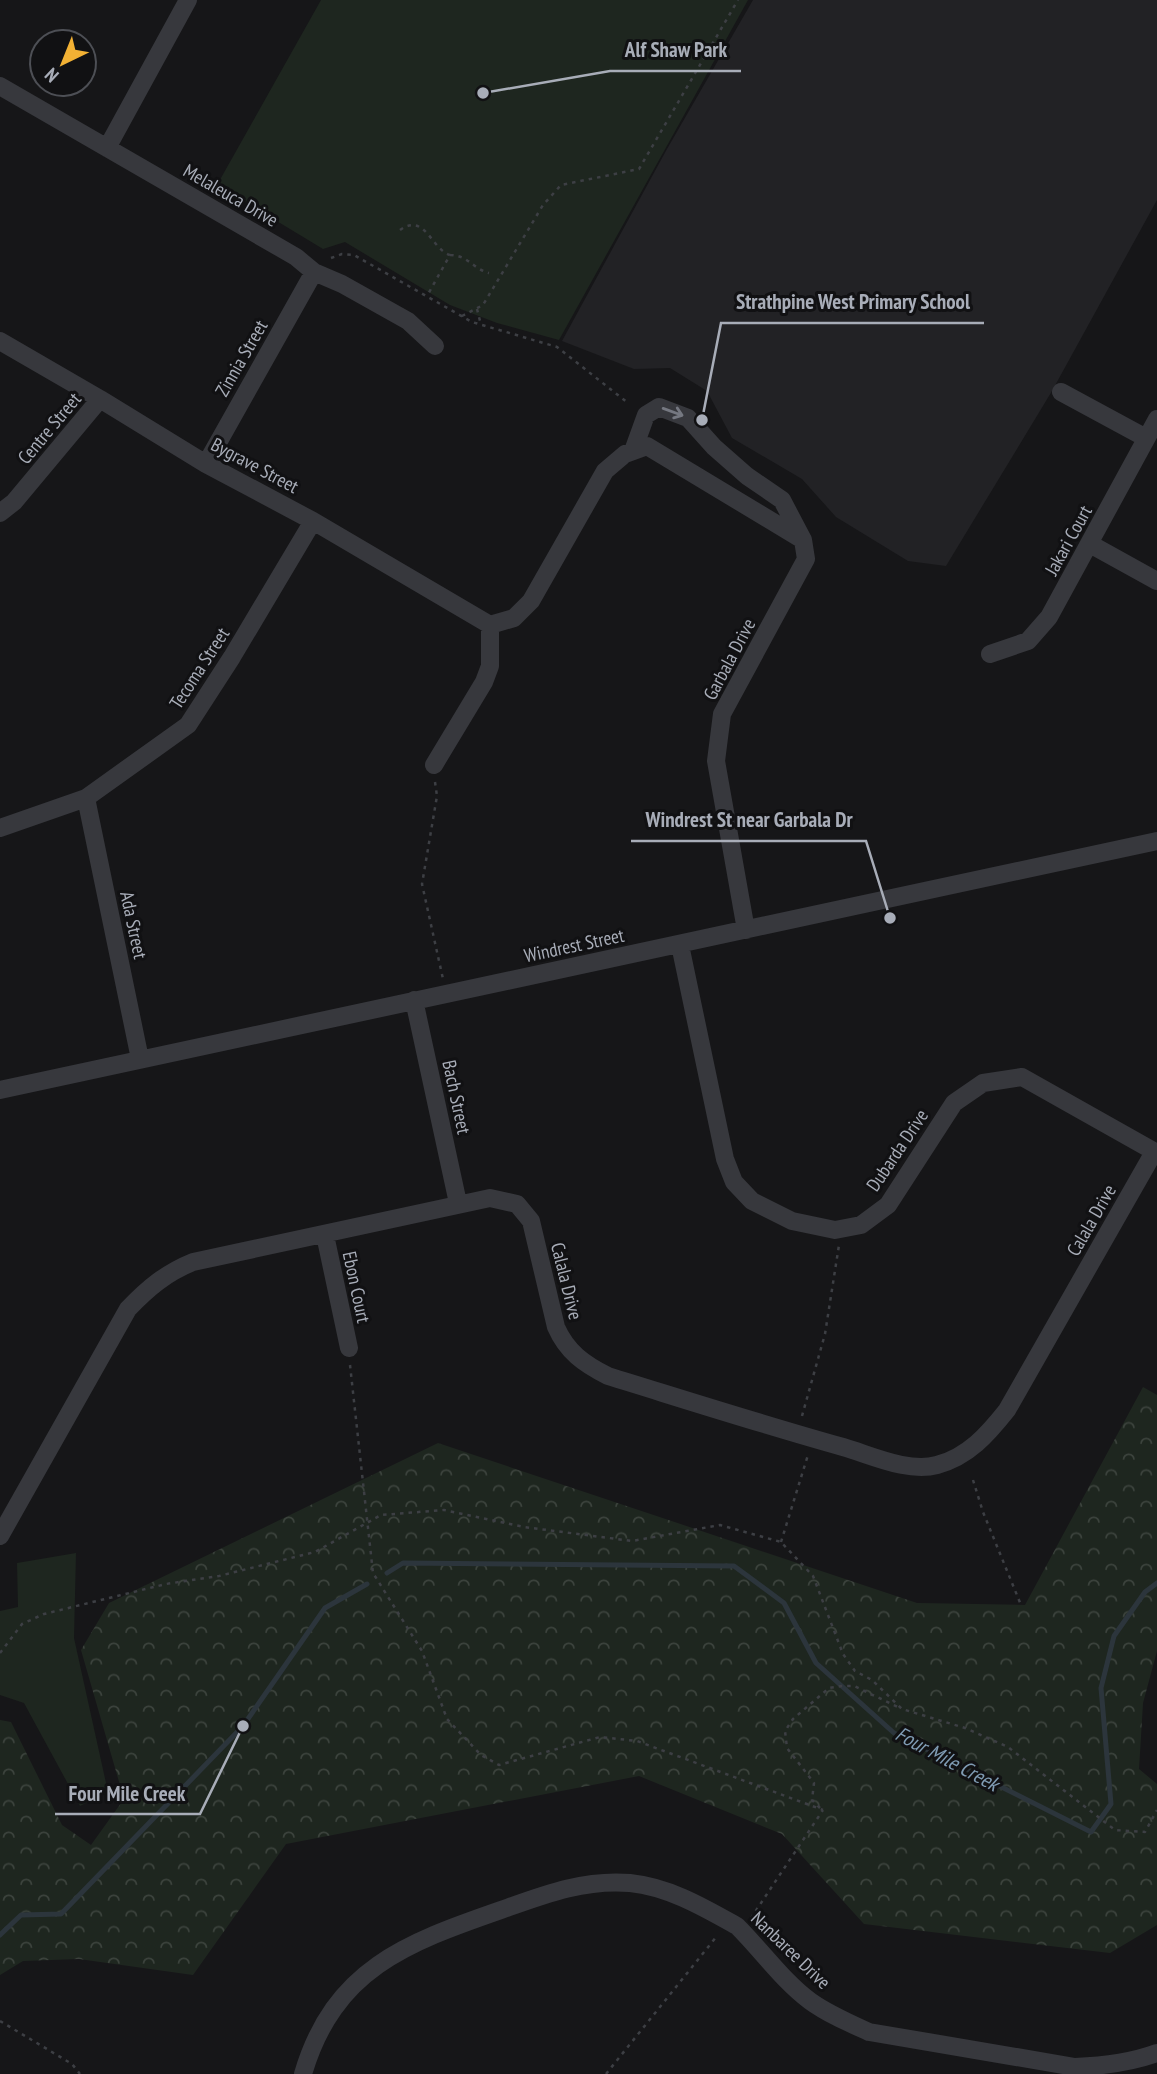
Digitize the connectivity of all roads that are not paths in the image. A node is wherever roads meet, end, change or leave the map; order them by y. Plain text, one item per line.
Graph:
1 (188, 0) edge
2 (0, 86) edge
3 (107, 148) junction
4 (314, 272) junction
5 (0, 341) edge
6 (435, 346) dead end
7 (1061, 392) dead end
8 (100, 398) junction
9 (1157, 419) edge
10 (1146, 438) junction
11 (633, 451) junction
12 (205, 464) junction
13 (0, 513) edge
14 (313, 521) junction
15 (803, 540) junction
16 (1090, 544) junction
17 (1157, 580) edge
18 (490, 625) junction
19 (990, 654) dead end
20 (434, 765) road end
21 (86, 798) junction
22 (0, 828) edge
23 (1157, 841) edge
24 (746, 930) junction
25 (680, 945) junction
26 (414, 1000) junction
27 (140, 1059) junction
28 (0, 1090) edge
29 (1156, 1152) edge
30 (458, 1203) junction
31 (325, 1235) junction
32 (349, 1348) road end
33 (0, 1536) edge
34 (1157, 2053) edge
35 (303, 2074) edge

1 - 3 street
2 - 3 street, Melaleuca Drive
3 - 4 street, Melaleuca Drive
4 - 6 street, Melaleuca Drive
4 - 12 street, Zinnia Street
5 - 8 street, Bygrave Street
7 - 10 street
8 - 12 street, Bygrave Street
8 - 13 street, Centre Street
9 - 10 street, Jakari Court
10 - 16 street, Jakari Court
11 - 15 street
11 -> 15 street
11 - 18 street
12 - 14 street, Bygrave Street
14 - 18 street, Bygrave Street
14 - 21 street, Tecoma Street
15 - 24 street, Garbala Drive
16 - 17 street
16 - 19 street, Jakari Court
18 - 20 street
21 - 22 street, Tecoma Street
21 - 27 street, Ada Street
23 - 24 street, Windrest Street
24 - 25 street, Windrest Street
25 - 26 street, Windrest Street
25 - 29 street, Dubarda Drive
26 - 27 street, Windrest Street
26 - 30 street, Bach Street
27 - 28 street, Windrest Street
29 - 30 street, Calala Drive
30 - 31 street, Calala Drive
31 - 32 street, Ebon Court
31 - 33 street, Calala Drive
34 - 35 street, Nanbaree Drive

